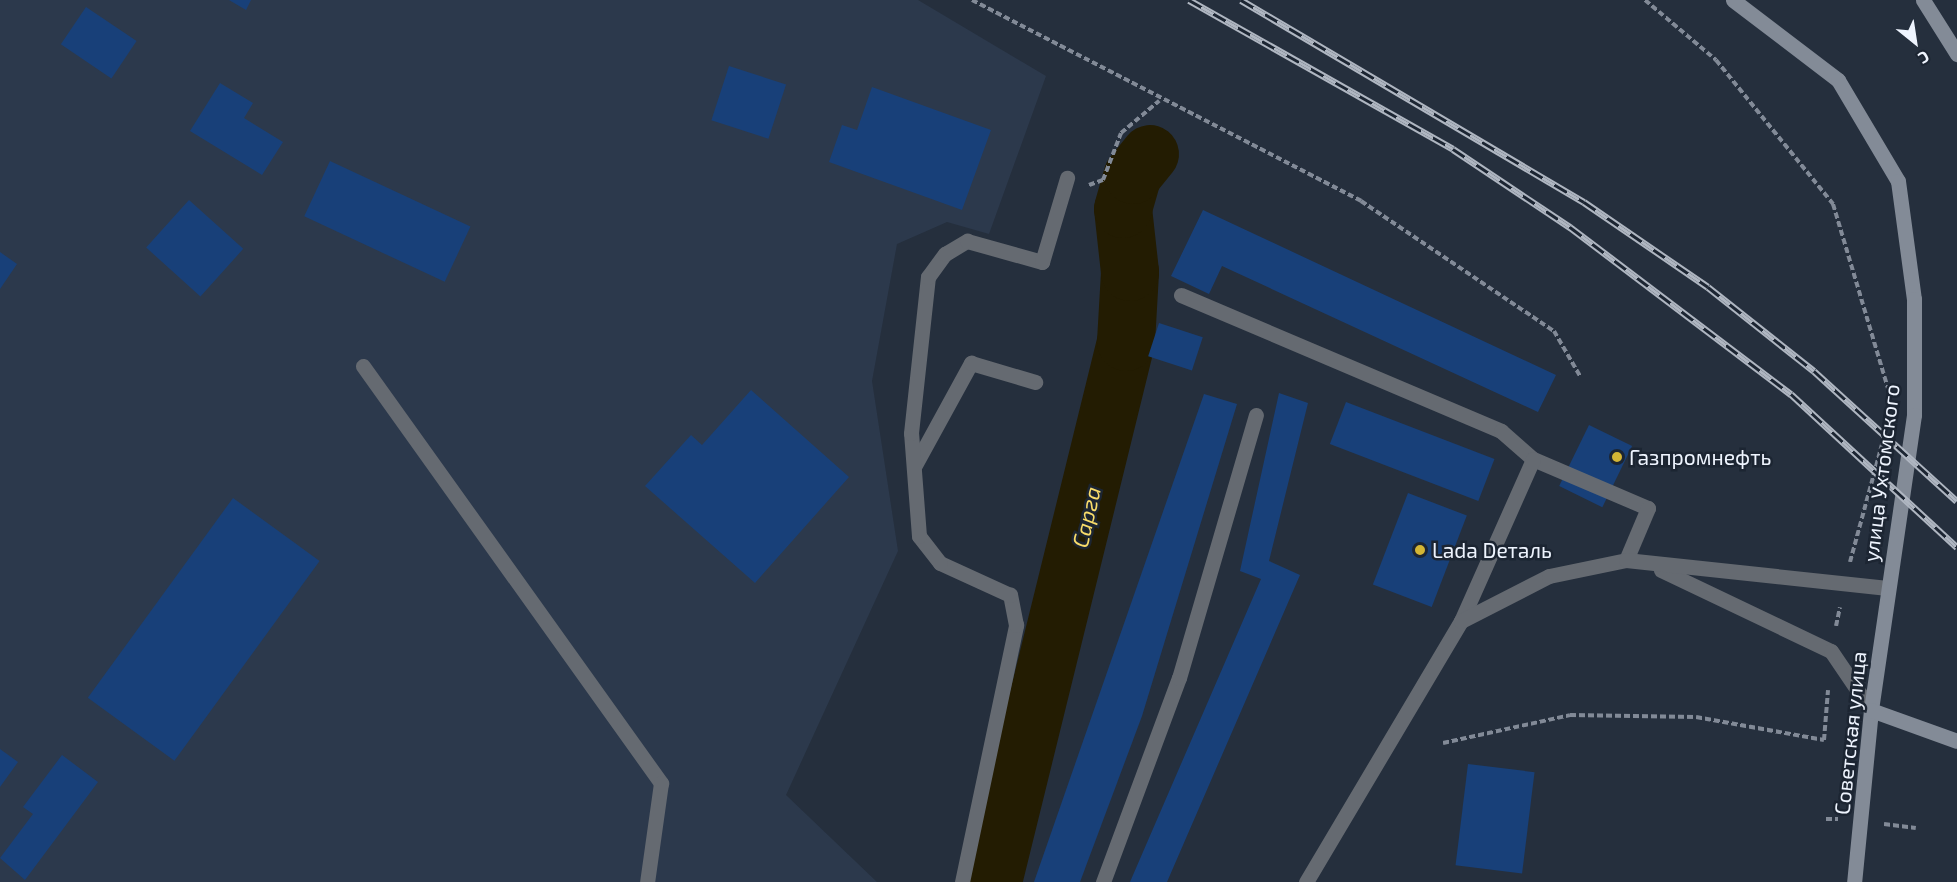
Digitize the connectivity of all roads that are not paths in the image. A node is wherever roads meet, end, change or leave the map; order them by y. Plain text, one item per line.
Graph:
1 (1733, 0) edge
2 (1923, 0) edge
3 (1957, 54) edge
4 (1067, 178) road end
5 (1181, 295) dead end
6 (363, 366) dead end
7 (1035, 382) dead end
8 (1256, 415) dead end
9 (1533, 459) junction
10 (914, 467) junction
11 (1626, 560) junction
12 (1653, 566) junction
13 (1888, 588) junction
14 (1461, 621) junction
15 (1871, 710) junction
16 (1957, 741) edge
17 (648, 882) edge
18 (963, 882) edge
19 (1104, 882) edge
20 (1306, 882) edge
21 (1854, 882) edge

1 - 13 main road, улица Ухтомского
2 - 3 main road
4 - 10 street
5 - 9 street
6 - 17 street
7 - 10 street
8 - 19 street
9 - 11 street
9 - 14 street
10 - 18 street
11 - 12 street
11 - 14 street
12 - 13 street
12 - 15 street
13 - 15 main road, Советская улица
14 - 20 street
15 - 16 main road
15 - 21 main road, Советская улица

